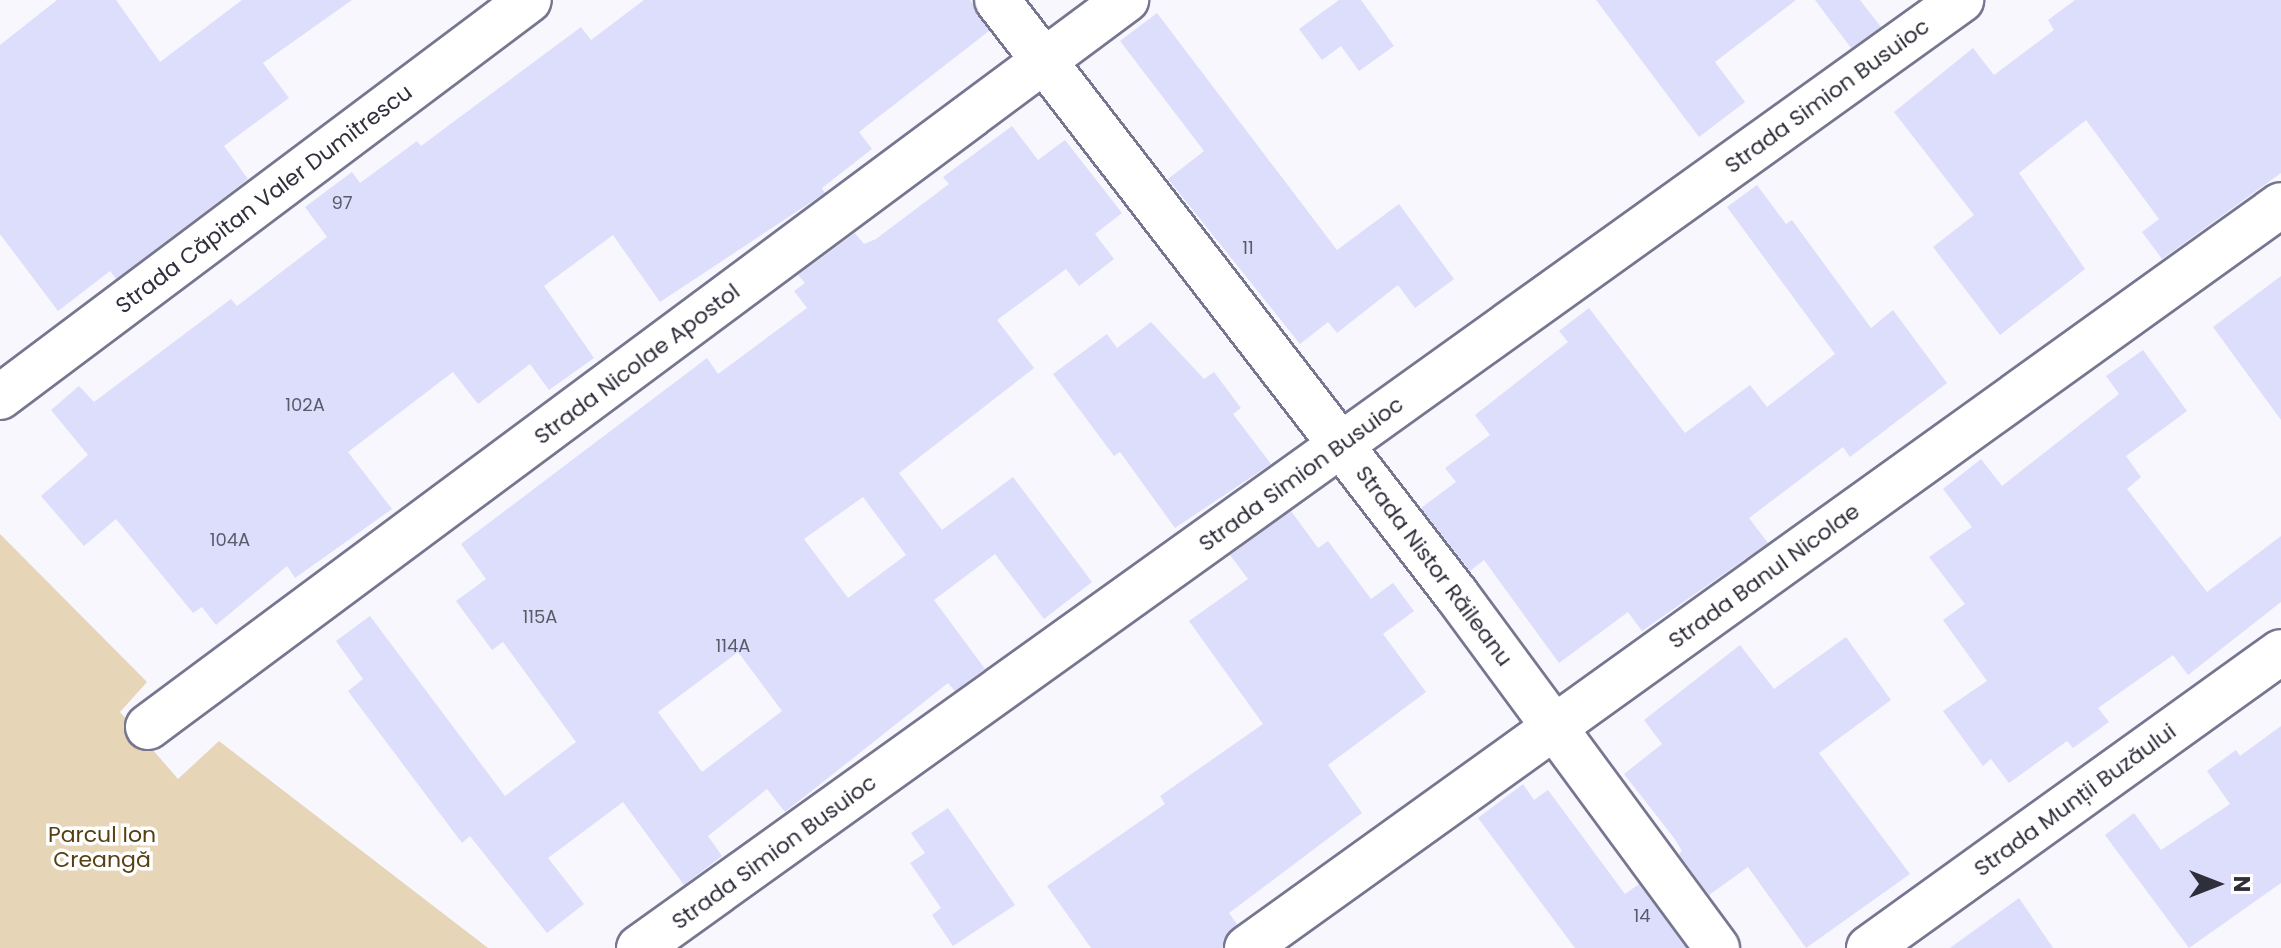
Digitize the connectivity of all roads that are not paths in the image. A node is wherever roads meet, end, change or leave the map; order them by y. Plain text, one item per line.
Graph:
1 (529, 0) edge
2 (997, 0) edge
3 (1126, 0) edge
4 (1961, 0) edge
5 (1044, 61) junction
6 (2281, 205) edge
7 (0, 397) edge
8 (1341, 445) junction
9 (2281, 652) edge
10 (1555, 726) junction
11 (148, 727) dead end
12 (639, 948) edge
13 (1247, 948) edge
14 (1717, 948) edge
15 (1869, 948) edge

1 - 7 street, Strada Căpitan Valer Dumitrescu
2 - 5 street, Strada Nistor Răileanu
3 - 5 street, Strada Nicolae Apostol
4 - 8 street, Strada Simion Busuioc
5 - 8 street, Strada Nistor Răileanu
5 - 11 street, Strada Nicolae Apostol
6 - 10 street, Strada Banul Nicolae
8 - 10 street, Strada Nistor Răileanu
8 - 12 street, Strada Simion Busuioc
9 - 15 street, Strada Munții Buzăului
10 - 13 street, Strada Banul Nicolae
10 - 14 street, Strada Nistor Răileanu

